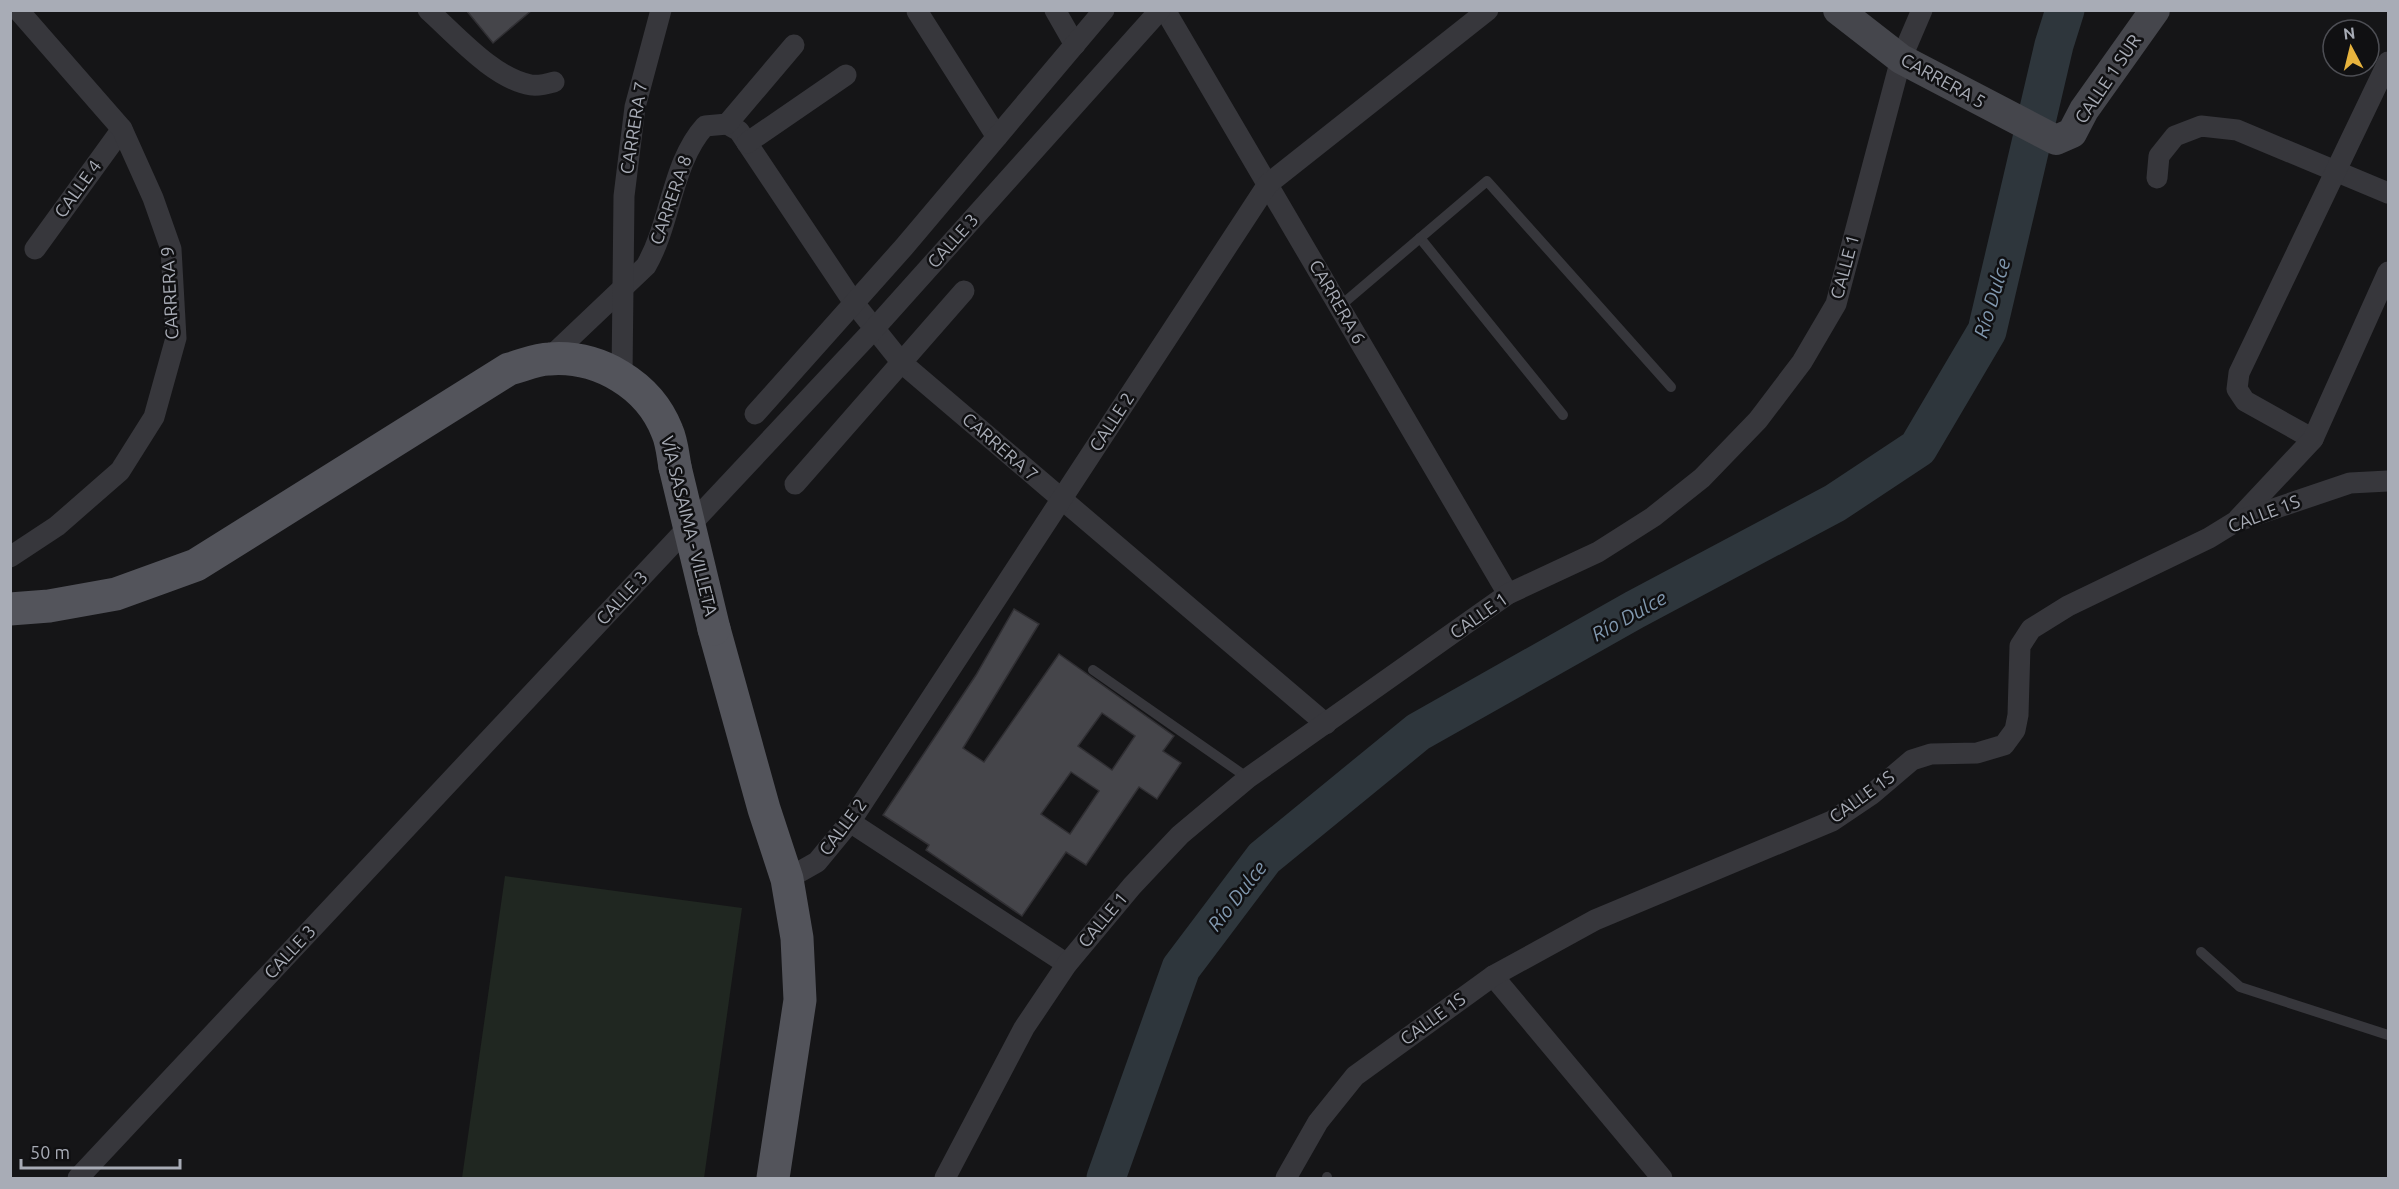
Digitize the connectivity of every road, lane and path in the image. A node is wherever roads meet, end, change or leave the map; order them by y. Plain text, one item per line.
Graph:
1 (428, 10) edge
2 (661, 10) edge
3 (1055, 10) edge
4 (1104, 10) edge
5 (1160, 10) edge
6 (1165, 10) edge
7 (1488, 10) edge
8 (1838, 10) edge
9 (1922, 10) edge
10 (2155, 10) edge
11 (21, 11) edge
12 (917, 11) edge
13 (794, 45) dead end
14 (1075, 45) junction
15 (1901, 59) junction
16 (2388, 62) edge
17 (846, 75) dead end
18 (554, 82) dead end
19 (727, 124) junction
20 (122, 129) junction
21 (997, 137) junction
22 (2056, 140) joint
23 (747, 143) junction
24 (2334, 171) junction
25 (2157, 178) dead end
26 (1268, 184) junction
27 (2388, 193) edge
28 (1420, 238) junction
29 (35, 249) dead end
30 (2388, 272) edge
31 (624, 285) junction
32 (964, 291) dead end
33 (854, 303) junction
34 (1339, 307) junction
35 (874, 329) junction
36 (548, 358) junction
37 (902, 363) junction
38 (622, 376) junction
39 (1671, 387) dead end
40 (755, 414) dead end
41 (1563, 414) dead end
42 (2313, 439) junction
43 (2388, 481) edge
44 (795, 484) dead end
45 (1062, 500) junction
46 (2235, 522) junction
47 (10, 557) edge
48 (1508, 594) junction
49 (10, 609) edge
50 (1093, 670) dead end
51 (1326, 724) junction
52 (1248, 778) junction
53 (850, 822) junction
54 (787, 879) junction
55 (2201, 952) dead end
56 (1067, 964) junction
57 (1493, 976) junction
58 (2388, 1035) edge
59 (78, 1179) edge
60 (773, 1179) edge
61 (945, 1179) edge
62 (1286, 1179) edge
63 (1662, 1179) edge

1 - 18 street
2 - 31 street, CARRERA 7
3 - 14 street
4 - 14 street, CALLE 3
5 - 35 street, CALLE 3
6 - 26 street, CARRERA 6
7 - 26 street, CALLE 2
8 - 15 street, CARRERA 5
9 - 15 street, CALLE 1
10 - 22 street, CALLE 1 SUR
11 - 20 street, CARRERA 9
12 - 21 street
13 - 19 street
14 - 21 street, CALLE 3
15 - 22 street, CARRERA 5
15 - 48 street, CALLE 1
16 - 24 street
17 - 23 street
19 - 23 street, CARRERA 7
19 - 31 street, CARRERA 8
20 - 29 street, CALLE 4
20 - 47 street, CARRERA 9
21 - 33 street, CALLE 3
23 - 33 street, CARRERA 7
24 - 25 street
24 - 27 street
24 - 42 street
26 - 34 street, CARRERA 6
26 - 45 street, CALLE 2
28 - 34 lane
28 - 39 lane
28 - 41 lane
30 - 42 street
31 - 36 street
31 - 38 street, CARRERA 7
32 - 37 street
33 - 35 street, CARRERA 7
33 - 40 street, CALLE 3
34 - 48 street, CARRERA 6
35 - 37 street, CARRERA 7
35 - 59 street, CALLE 3
36 - 38 main road, VÍA SASAIMA - VILLETA
36 - 49 main road, VÍA SASAIMA - VILLETA
37 - 44 street
37 - 45 street, CARRERA 7
38 - 54 main road, VÍA SASAIMA - VILLETA, bridge
42 - 46 street
43 - 46 street, CALLE 1S
45 - 51 street, CARRERA 7
45 - 53 street, CALLE 2
46 - 57 street, CALLE 1S
48 - 51 street, CALLE 1
50 - 52 lane
51 - 52 street, CALLE 1
52 - 56 street, CALLE 1
53 - 54 street, CALLE 2
53 - 56 street
54 - 60 main road, VÍA SASAIMA - VILLETA
55 - 58 lane
56 - 61 street, CALLE 1
57 - 62 street, CALLE 1S
57 - 63 street

